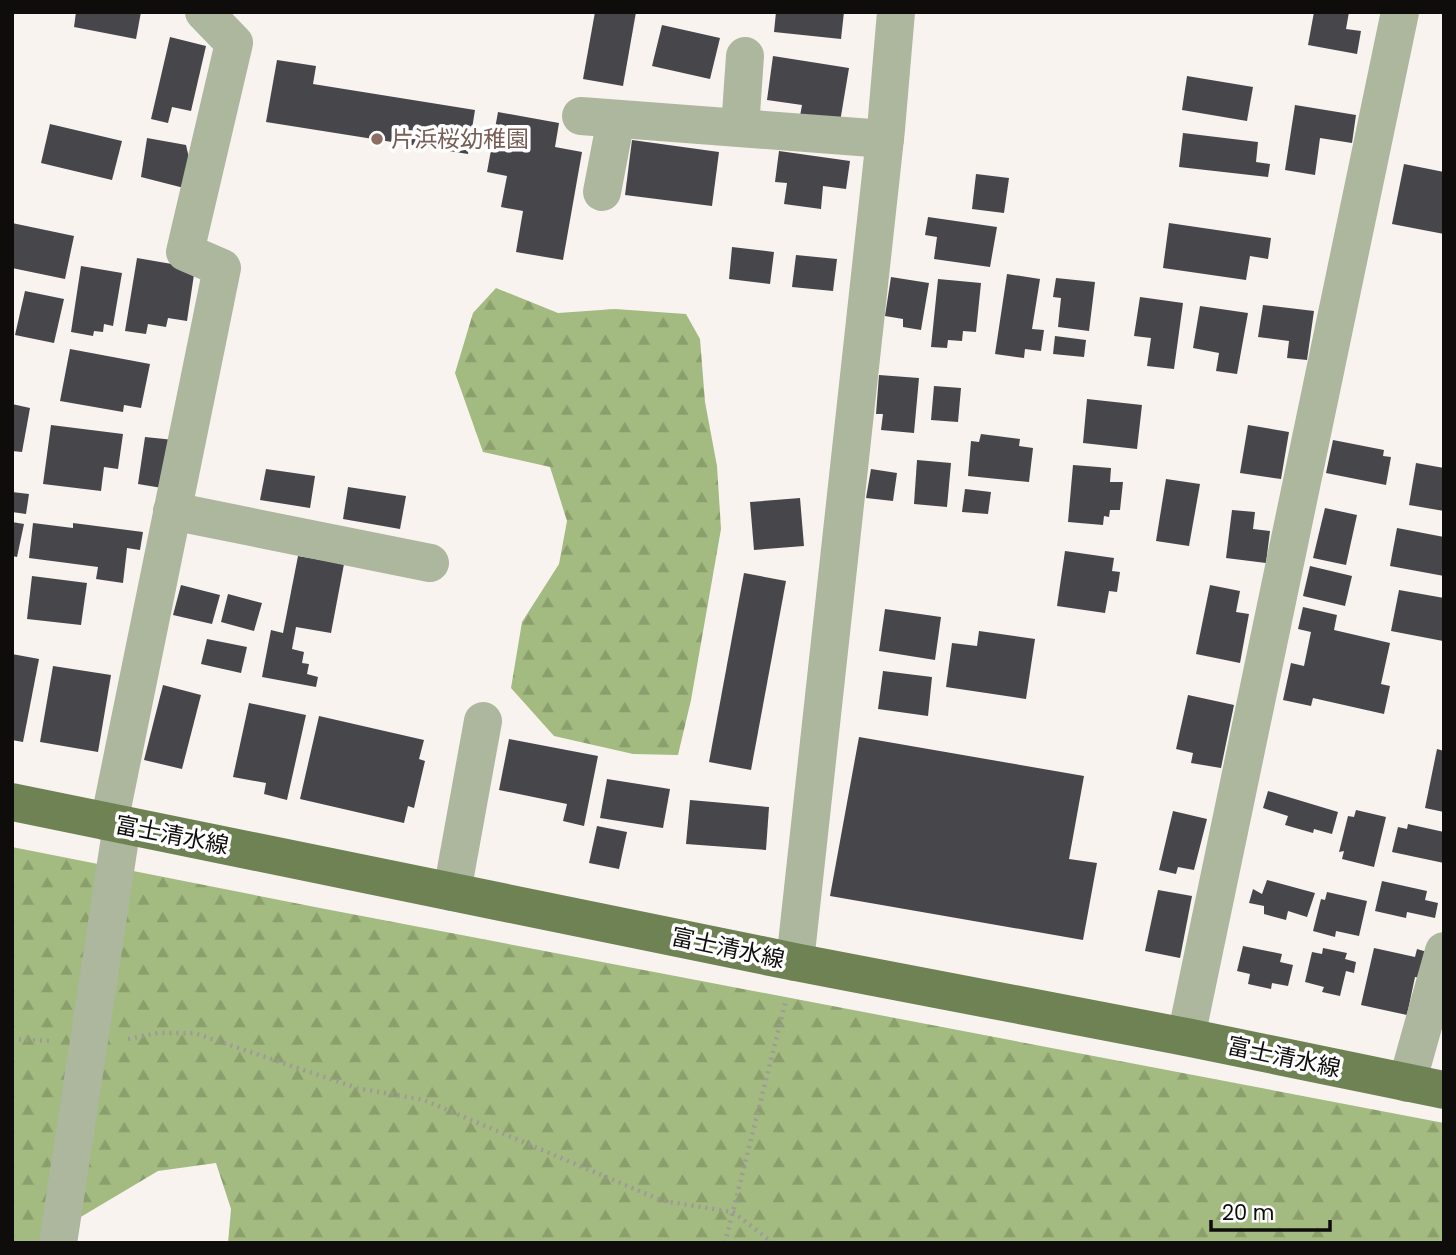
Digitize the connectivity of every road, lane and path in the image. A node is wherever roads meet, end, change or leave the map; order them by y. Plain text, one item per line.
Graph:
1 (204, 12) edge
2 (896, 12) edge
3 (1400, 12) edge
4 (745, 57) dead end
5 (740, 128) junction
6 (885, 139) junction
7 (602, 192) dead end
8 (173, 511) junction
9 (430, 563) dead end
10 (483, 721) dead end
11 (12, 802) edge
12 (116, 824) junction
13 (452, 892) junction
14 (1444, 951) edge
15 (795, 962) junction
16 (1186, 1037) junction
17 (12, 1039) edge
18 (89, 1043) junction
19 (1407, 1083) junction
20 (1444, 1090) edge
21 (733, 1212) junction
22 (58, 1243) edge
23 (725, 1243) edge
24 (773, 1243) edge

1 - 8 street
2 - 6 street
3 - 16 street
4 - 5 street
5 - 6 street
5 - 7 street
6 - 15 street
8 - 9 street
8 - 12 street
10 - 13 street
11 - 12 main road, 富士清水線
12 - 13 main road, 富士清水線
12 - 18 street
13 - 15 main road, 富士清水線
14 - 19 street
15 - 16 main road, 富士清水線
15 - 21 path
16 - 19 main road, 富士清水線
17 - 18 path
18 - 21 path
18 - 22 street
19 - 20 main road, 富士清水線
21 - 23 path
21 - 24 path

